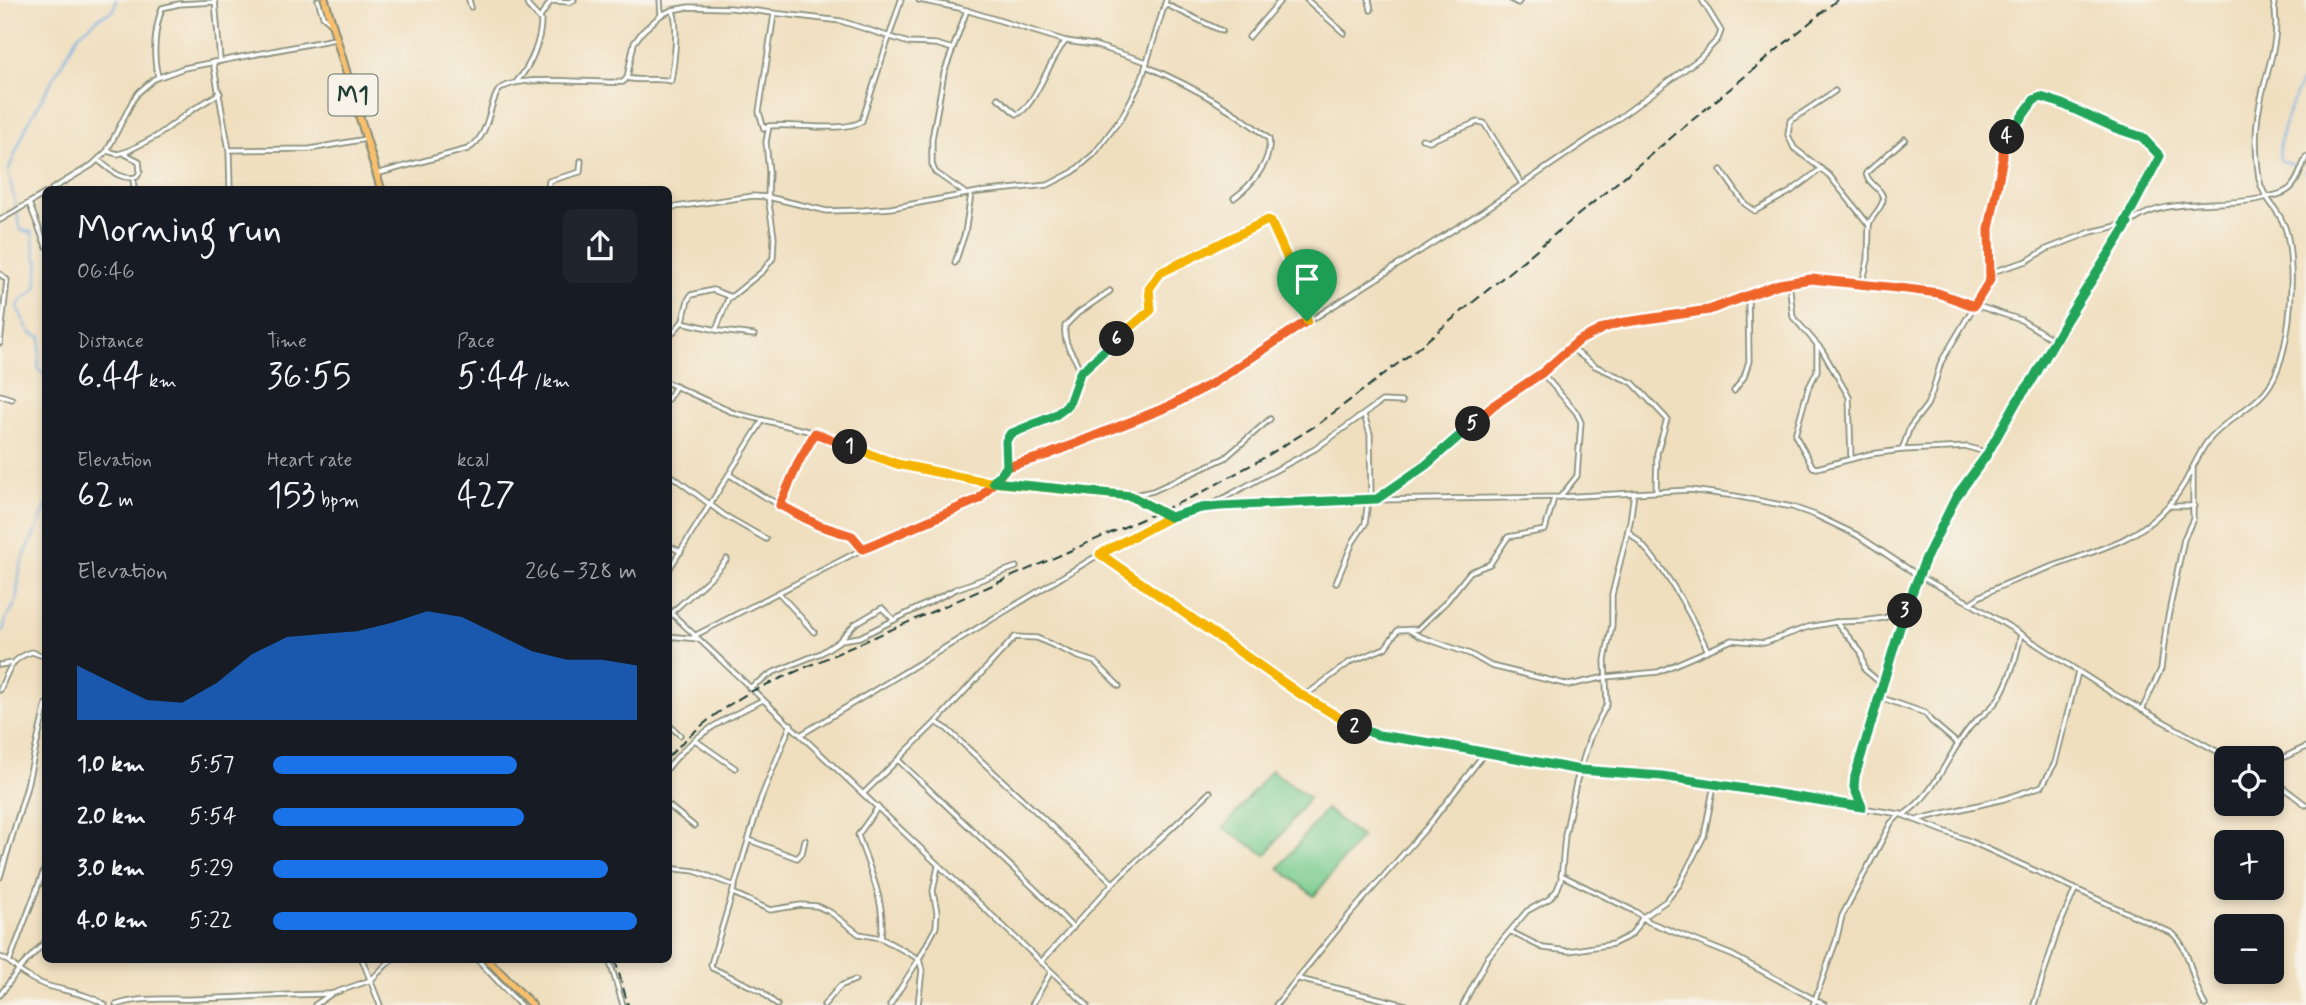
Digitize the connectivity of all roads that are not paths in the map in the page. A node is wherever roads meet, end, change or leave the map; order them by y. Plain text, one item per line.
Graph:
1 (318, 0) edge
2 (325, 0) edge
3 (469, 0) edge
4 (526, 0) edge
5 (574, 0) edge
6 (660, 0) edge
7 (901, 0) edge
8 (919, 0) edge
9 (1281, 0) edge
10 (1307, 0) edge
11 (1369, 0) edge
12 (1512, 0) edge
13 (1520, 0) edge
14 (1702, 0) edge
15 (2273, 0) edge
16 (215, 1) edge
17 (1165, 2) edge
18 (471, 7) dead end
19 (672, 10) junction
20 (967, 10) junction
21 (1371, 10) dead end
22 (774, 14) junction
23 (661, 15) junction
24 (540, 17) junction
25 (331, 23) junction
26 (1222, 31) dead end
27 (1344, 33) dead end
28 (890, 37) junction
29 (1249, 37) dead end
30 (335, 38) junction
31 (1066, 41) junction
32 (953, 49) junction
33 (220, 61) junction
34 (213, 62) junction
35 (1146, 64) junction
36 (158, 76) junction
37 (627, 78) junction
38 (517, 81) junction
39 (1835, 91) dead end
40 (220, 93) junction
41 (998, 97) dead end
42 (767, 128) junction
43 (366, 139) junction
44 (1422, 139) dead end
45 (1905, 139) dead end
46 (229, 150) junction
47 (107, 151) junction
48 (123, 153) junction
49 (2306, 157) edge
50 (98, 160) junction
51 (581, 161) dead end
52 (1822, 169) junction
53 (1721, 170) dead end
54 (376, 174) junction
55 (133, 178) junction
56 (1522, 184) junction
57 (57, 186) edge
58 (134, 186) edge
59 (230, 186) edge
60 (380, 186) edge
61 (548, 186) edge
62 (969, 194) junction
63 (42, 195) edge
64 (768, 197) junction
65 (1234, 198) dead end
66 (2266, 198) junction
67 (29, 203) junction
68 (672, 207) edge
69 (0, 220) edge
70 (2126, 224) junction
71 (1869, 225) junction
72 (42, 236) edge
73 (955, 263) dead end
74 (0, 274) edge
75 (1990, 280) junction
76 (1789, 281) junction
77 (1862, 284) junction
78 (1110, 291) dead end
79 (729, 296) junction
80 (1748, 296) junction
81 (1974, 306) junction
82 (1307, 321) junction
83 (682, 322) junction
84 (716, 330) junction
85 (672, 333) edge
86 (754, 335) dead end
87 (0, 340) edge
88 (2054, 340) junction
89 (1817, 345) junction
90 (1571, 348) junction
91 (1080, 373) junction
92 (1542, 373) junction
93 (672, 384) edge
94 (676, 386) junction
95 (1734, 391) dead end
96 (672, 392) edge
97 (0, 395) edge
98 (12, 399) dead end
99 (1402, 402) dead end
100 (1364, 415) junction
101 (1270, 419) dead end
102 (763, 420) junction
103 (815, 433) junction
104 (1902, 450) junction
105 (1989, 453) junction
106 (1851, 458) junction
107 (2193, 466) junction
108 (1007, 467) junction
109 (730, 475) junction
110 (672, 476) edge
111 (993, 482) junction
112 (1656, 492) junction
113 (1634, 493) junction
114 (1131, 496) junction
115 (1554, 497) junction
116 (1560, 497) junction
117 (1377, 499) junction
118 (1369, 500) junction
119 (710, 505) junction
120 (780, 505) junction
121 (2168, 506) junction
122 (2194, 506) junction
123 (1208, 508) junction
124 (1170, 517) junction
125 (1628, 531) junction
126 (766, 539) dead end
127 (672, 547) edge
128 (863, 549) junction
129 (681, 552) junction
130 (1100, 554) junction
131 (727, 559) dead end
132 (672, 565) edge
133 (1016, 567) dead end
134 (1919, 576) junction
135 (1336, 583) dead end
136 (779, 593) junction
137 (1970, 603) junction
138 (1906, 609) junction
139 (672, 612) edge
140 (672, 616) edge
141 (894, 620) junction
142 (1836, 622) junction
143 (1409, 630) junction
144 (814, 632) dead end
145 (2021, 634) junction
146 (672, 636) edge
147 (696, 638) junction
148 (838, 642) junction
149 (1707, 649) junction
150 (42, 656) edge
151 (11, 663) junction
152 (0, 665) edge
153 (2078, 671) junction
154 (1606, 677) junction
155 (1883, 685) junction
156 (1119, 686) dead end
157 (749, 688) junction
158 (0, 690) edge
159 (1300, 694) junction
160 (1879, 696) junction
161 (763, 700) junction
162 (2142, 710) junction
163 (42, 722) edge
164 (936, 722) junction
165 (791, 724) junction
166 (672, 728) edge
167 (802, 734) junction
168 (680, 735) dead end
169 (695, 740) junction
170 (1958, 744) junction
171 (2306, 747) edge
172 (2214, 750) edge
173 (1485, 753) junction
174 (2284, 757) edge
175 (898, 760) junction
176 (672, 763) edge
177 (735, 768) dead end
178 (1580, 770) junction
179 (1714, 785) junction
180 (2284, 788) edge
181 (1210, 792) dead end
182 (864, 793) junction
183 (2306, 805) edge
184 (878, 807) junction
185 (1862, 807) junction
186 (672, 808) edge
187 (1886, 811) junction
188 (1901, 815) junction
189 (1917, 820) junction
190 (1891, 823) junction
191 (694, 826) dead end
192 (749, 840) junction
193 (805, 840) dead end
194 (938, 866) junction
195 (672, 869) edge
196 (1561, 875) junction
197 (42, 876) edge
198 (0, 877) edge
199 (1113, 883) junction
200 (735, 886) junction
201 (2075, 890) junction
202 (733, 892) junction
203 (1643, 917) junction
204 (1073, 928) junction
205 (1511, 932) junction
206 (881, 938) junction
207 (42, 944) edge
208 (0, 957) edge
209 (919, 959) junction
210 (10, 960) junction
211 (1041, 962) junction
212 (364, 963) edge
213 (388, 963) edge
214 (481, 963) edge
215 (491, 963) edge
216 (610, 963) edge
217 (19, 969) junction
218 (1051, 972) junction
219 (1299, 979) junction
220 (371, 980) junction
221 (855, 980) dead end
222 (331, 994) junction
223 (0, 995) edge
224 (1814, 1003) edge
225 (105, 1005) edge
226 (116, 1005) edge
227 (315, 1005) edge
228 (380, 1005) edge
229 (520, 1005) edge
230 (532, 1005) edge
231 (623, 1005) edge
232 (777, 1005) edge
233 (824, 1005) edge
234 (890, 1005) edge
235 (918, 1005) edge
236 (1032, 1005) edge
237 (1087, 1005) edge
238 (1276, 1005) edge
239 (1406, 1005) edge
240 (1463, 1005) edge
241 (1825, 1005) edge
242 (2034, 1005) edge
243 (2205, 1005) edge

1 - 25 street
2 - 25 main road, M1
3 - 18 street
4 - 24 street
5 - 24 street
6 - 23 street
7 - 28 street
8 - 20 street
9 - 29 street
10 - 27 street
11 - 21 street
12 - 13 street
14 - 56 street
15 - 66 street
16 - 33 street
16 - 36 street
17 - 26 street
17 - 35 street
19 - 22 street
19 - 23 street
19 - 37 street
20 - 31 street
20 - 32 street
22 - 28 street
22 - 42 street
23 - 37 street
24 - 38 street
25 - 30 main road, M1
28 - 32 street
28 - 42 street
30 - 33 street
30 - 43 main road, M1
31 - 35 street
31 - 41 street
32 - 62 street
33 - 34 street
34 - 36 street
34 - 40 street
35 - 62 street
35 - 65 street
36 - 47 street
37 - 38 street
38 - 54 street
39 - 52 street
40 - 46 street
40 - 48 street
42 - 64 street
43 - 46 street
43 - 54 main road, M1
44 - 56 street
45 - 71 street
46 - 59 street
47 - 48 street
47 - 50 street
48 - 55 street
49 - 66 street
50 - 55 street
50 - 57 street
51 - 61 street
52 - 53 street
52 - 71 street
54 - 60 main road, M1
55 - 58 street
56 - 82 street
62 - 64 street
62 - 73 street
63 - 67 street
64 - 68 street
64 - 79 street
66 - 70 street
66 - 107 street
67 - 69 street
67 - 72 street
70 - 75 street
70 - 75 street
70 - 88 street
71 - 77 street
74 - 87 street
75 - 81 street
76 - 77 street
76 - 80 street
76 - 89 street
77 - 81 street
78 - 91 street
79 - 83 street
79 - 84 street
80 - 90 street
80 - 95 street
81 - 88 street
81 - 104 street
82 - 91 street
82 - 108 street
83 - 84 street
83 - 85 street
84 - 86 street
88 - 105 street
89 - 106 street
89 - 106 street
90 - 92 street
90 - 112 street
91 - 108 street
92 - 116 street
92 - 117 street
93 - 94 street
94 - 96 street
94 - 102 street
97 - 98 street
99 - 100 street
100 - 118 street
100 - 123 street
101 - 114 street
102 - 103 street
102 - 109 street
103 - 111 street
103 - 120 street
104 - 105 street
104 - 106 street
105 - 134 street
107 - 121 street
107 - 122 street
108 - 111 street
109 - 119 street
109 - 120 street
110 - 119 street
111 - 114 street
111 - 128 street
112 - 113 street
112 - 134 street
113 - 116 street
113 - 125 street
114 - 124 street
115 - 116 street
115 - 117 street
115 - 143 street
117 - 118 street
118 - 123 street
118 - 135 street
119 - 126 street
119 - 129 street
120 - 128 street
121 - 122 street
121 - 137 street
122 - 162 street
123 - 124 street
124 - 130 street
125 - 149 street
125 - 154 street
127 - 129 street
128 - 136 street
129 - 132 street
130 - 159 street
130 - 167 street
131 - 139 street
133 - 141 street
134 - 137 street
134 - 138 street
136 - 144 street
136 - 147 street
137 - 145 street
138 - 142 street
138 - 155 street
140 - 147 street
141 - 148 street
141 - 148 street
142 - 149 street
142 - 155 street
143 - 154 street
143 - 159 street
145 - 153 street
145 - 170 street
146 - 147 street
147 - 157 street
148 - 157 street
149 - 154 street
150 - 151 street
151 - 152 street
151 - 158 street
153 - 162 street
153 - 189 street
154 - 178 street
155 - 160 street
156 - 164 street
157 - 161 street
159 - 173 street
160 - 170 street
160 - 185 street
161 - 165 street
161 - 169 street
162 - 172 street
163 - 198 street
164 - 175 street
164 - 199 street
165 - 167 street
165 - 192 street
166 - 168 street
167 - 182 street
169 - 176 street
169 - 177 street
170 - 188 street
171 - 174 street
173 - 178 street
173 - 219 street
175 - 182 street
175 - 204 street
178 - 179 street
178 - 196 street
179 - 185 street
179 - 203 street
180 - 183 street
181 - 199 street
182 - 184 street
184 - 194 street
184 - 206 street
185 - 187 street
186 - 191 street
187 - 188 street
187 - 190 street
188 - 189 street
188 - 190 street
189 - 201 street
190 - 224 street
192 - 193 street
192 - 200 street
194 - 209 street
194 - 211 street
195 - 200 street
196 - 203 street
196 - 205 street
197 - 210 street
199 - 204 street
200 - 202 street
201 - 242 street
201 - 243 street
202 - 206 street
202 - 232 street
203 - 205 street
203 - 224 street
204 - 211 street
205 - 240 street
206 - 209 street
207 - 217 street
208 - 210 street
209 - 234 street
209 - 235 street
210 - 217 street
211 - 218 street
212 - 220 street
213 - 220 street
214 - 229 street
215 - 230 main road
216 - 231 street
217 - 223 street
217 - 225 street
218 - 236 street
218 - 237 street
219 - 238 street
219 - 239 street
220 - 222 street
220 - 228 street
221 - 233 street
222 - 226 street
222 - 227 street
224 - 241 street

